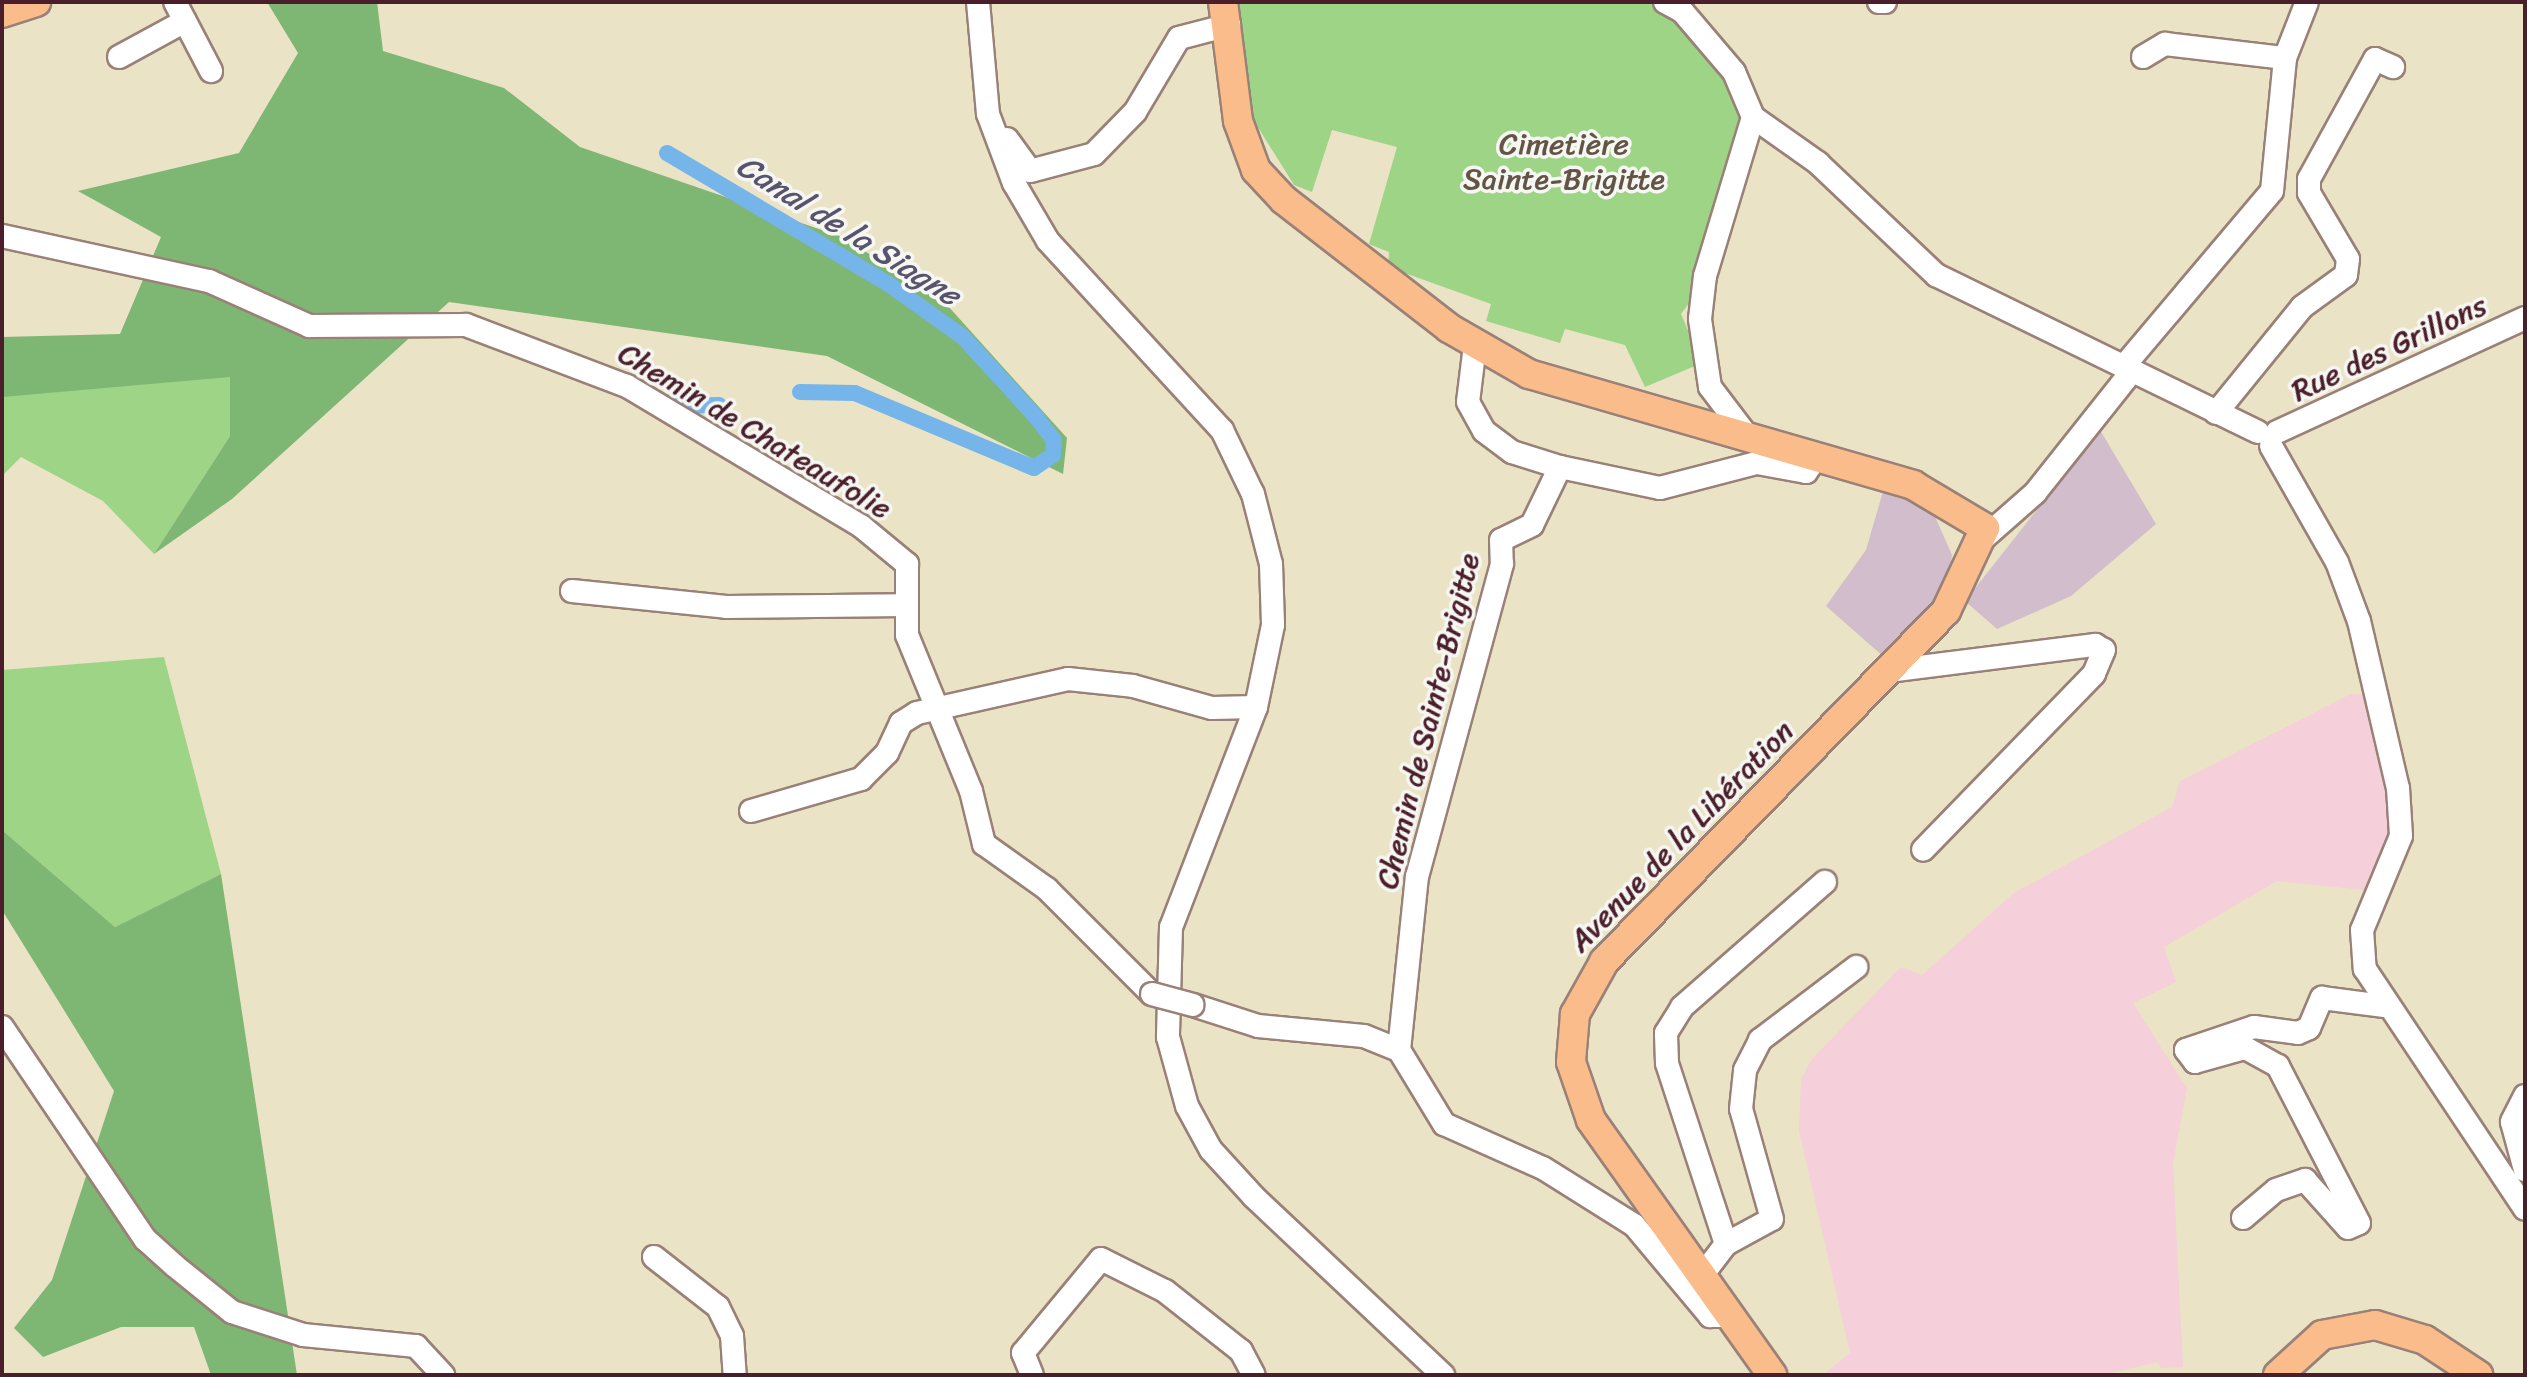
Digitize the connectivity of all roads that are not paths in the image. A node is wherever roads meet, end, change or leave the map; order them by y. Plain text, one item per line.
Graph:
1 (36, 2) edge
2 (978, 2) edge
3 (1665, 2) edge
4 (1879, 2) edge
5 (1885, 2) edge
6 (2307, 2) edge
7 (180, 11) edge
8 (2, 13) edge
9 (1226, 14) edge
10 (119, 57) dead end
11 (2143, 57) dead end
12 (2285, 58) junction
13 (2393, 67) dead end
14 (211, 71) dead end
15 (986, 91) junction
16 (1753, 117) junction
17 (2, 236) edge
18 (2525, 318) edge
19 (1475, 345) junction
20 (2128, 368) junction
21 (2216, 413) junction
22 (1748, 437) junction
23 (2269, 437) junction
24 (1817, 457) junction
25 (1560, 467) junction
26 (1974, 529) junction
27 (572, 591) dead end
28 (905, 605) junction
29 (1888, 671) junction
30 (1256, 707) junction
31 (934, 712) junction
32 (751, 811) dead end
33 (1923, 850) dead end
34 (1825, 882) dead end
35 (1856, 967) dead end
36 (2384, 1006) junction
37 (2, 1027) edge
38 (1399, 1050) junction
39 (2525, 1096) edge
40 (2525, 1170) edge
41 (2523, 1202) edge
42 (2243, 1218) dead end
43 (1726, 1244) junction
44 (654, 1257) dead end
45 (1700, 1278) junction
46 (1729, 1316) junction
47 (443, 1375) edge
48 (735, 1375) edge
49 (1032, 1375) edge
50 (1254, 1375) edge
51 (1443, 1375) edge
52 (1772, 1375) edge
53 (2278, 1375) edge
54 (2478, 1375) edge

1 - 8 main road
2 - 15 street
3 - 16 street
4 - 5 street
6 - 12 street
7 - 10 street
7 - 14 street
9 - 15 street
9 - 19 main road
11 - 12 street
12 - 20 street
13 - 21 street
15 - 30 street
16 - 20 street
16 - 22 street
17 - 28 street, Chemin de Chateaufolie
18 - 23 street, Rue des Grillons
19 - 22 main road
19 - 25 street
20 - 21 street
20 - 26 street
21 - 23 street
22 - 24 main road
23 - 36 street
24 - 25 street
24 - 26 main road
25 - 38 street, Chemin de Sainte-Brigitte
26 - 29 main road, Avenue de la Libération
27 - 28 street
28 - 31 street, Chemin de Chateaufolie
29 - 33 street
29 - 45 main road, Avenue de la Libération
30 - 31 street
30 - 51 street
31 - 32 street
31 - 38 street, Chemin de Chateaufolie, bridge
34 - 43 street
35 - 43 street
36 - 41 street
36 - 42 street
37 - 47 street
38 - 46 street
39 - 40 street
43 - 45 street
44 - 48 street
45 - 46 main road, Avenue de la Libération
46 - 52 main road, Avenue de la Libération
49 - 50 street
53 - 54 main road

